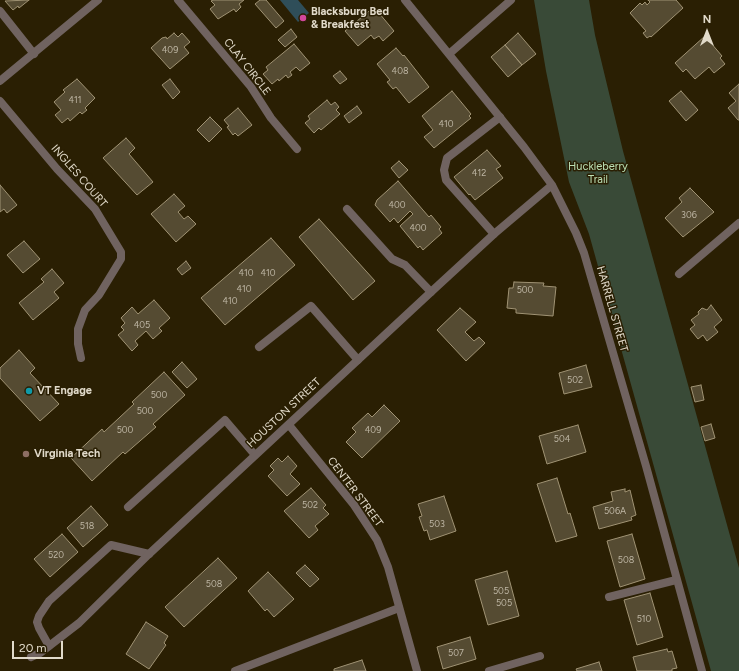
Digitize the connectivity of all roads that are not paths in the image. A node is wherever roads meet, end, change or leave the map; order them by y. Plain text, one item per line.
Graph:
1 (98, 0) edge
2 (178, 0) edge
3 (405, 0) edge
4 (511, 0) edge
5 (0, 11) edge
6 (34, 54) junction
7 (449, 54) junction
8 (0, 82) edge
9 (0, 101) edge
10 (500, 117) junction
11 (298, 149) dead end
12 (552, 185) junction
13 (347, 209) dead end
14 (739, 223) edge
15 (494, 234) junction
16 (679, 274) dead end
17 (431, 292) junction
18 (259, 347) dead end
19 (81, 358) dead end
20 (358, 360) junction
21 (289, 425) junction
22 (256, 455) junction
23 (128, 507) dead end
24 (149, 554) junction
25 (676, 580) junction
26 (609, 597) dead end
27 (399, 608) junction
28 (49, 646) junction
29 (540, 656) dead end
30 (31, 657) dead end
31 (235, 671) edge
32 (417, 671) edge
33 (489, 671) edge
34 (702, 671) edge

1 - 6 street
2 - 11 street, CLAY CIRCLE
3 - 7 street, HARRELL STREET
4 - 7 street
5 - 6 street
6 - 8 street
7 - 10 street, HARRELL STREET
9 - 19 street, INGLES COURT
10 - 12 street, HARRELL STREET
10 - 15 street
12 - 15 street, HOUSTON STREET
12 - 25 street, HARRELL STREET
13 - 17 street
14 - 16 street
15 - 17 street, HOUSTON STREET
17 - 20 street, HOUSTON STREET
18 - 20 street
20 - 21 street, HOUSTON STREET
21 - 22 street, HOUSTON STREET
21 - 27 street, CENTER STREET
22 - 23 street
22 - 24 street, HOUSTON STREET
24 - 28 street, HOUSTON STREET
24 - 28 street
25 - 26 street
25 - 34 street, HARRELL STREET
27 - 31 street
27 - 32 street, CENTER STREET
28 - 30 street, HOUSTON STREET
29 - 33 street

